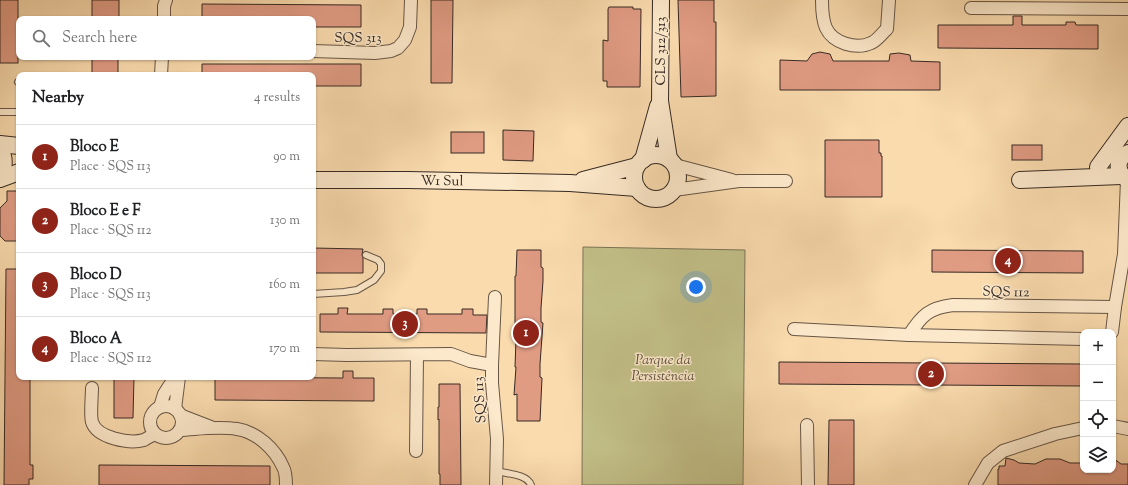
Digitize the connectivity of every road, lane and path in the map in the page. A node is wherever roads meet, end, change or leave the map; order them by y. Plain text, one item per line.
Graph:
1 (166, 0) edge
2 (412, 0) edge
3 (661, 0) edge
4 (822, 0) edge
5 (889, 0) edge
6 (971, 8) dead end
7 (1128, 9) edge
8 (164, 16) edge
9 (316, 52) edge
10 (162, 60) edge
11 (161, 72) edge
12 (660, 101) junction
13 (0, 112) edge
14 (16, 112) edge
15 (1128, 126) edge
16 (1128, 138) edge
17 (0, 144) edge
18 (16, 146) edge
19 (0, 149) edge
20 (672, 162) junction
21 (640, 163) junction
22 (1098, 167) junction
23 (1124, 168) edge
24 (16, 173) edge
25 (0, 176) edge
26 (1076, 177) junction
27 (0, 179) edge
28 (316, 180) edge
29 (1020, 180) dead end
30 (739, 181) junction
31 (786, 181) dead end
32 (570, 183) junction
33 (637, 188) junction
34 (674, 190) junction
35 (1127, 214) edge
36 (366, 255) dead end
37 (316, 294) edge
38 (495, 297) dead end
39 (1115, 308) junction
40 (794, 329) dead end
41 (1112, 329) edge
42 (909, 335) junction
43 (1080, 339) edge
44 (316, 354) edge
45 (417, 355) junction
46 (492, 365) junction
47 (173, 380) edge
48 (179, 380) edge
49 (92, 388) dead end
50 (160, 407) junction
51 (178, 412) junction
52 (808, 425) dead end
53 (1116, 427) edge
54 (214, 428) junction
55 (1080, 429) edge
56 (1128, 429) edge
57 (180, 430) junction
58 (155, 434) junction
59 (416, 451) dead end
60 (497, 472) junction
61 (286, 485) edge
62 (496, 485) edge
63 (531, 485) edge
64 (808, 485) edge
65 (975, 485) edge

1 - 8 street
2 - 9 street, SQS 313
3 - 12 street, CLS 312/313
4 - 5 street
6 - 7 street
10 - 11 street
12 - 20 street, CLS 312/313
12 - 21 street, CLS 312/313
13 - 14 lane
15 - 22 street
16 - 23 street
17 - 18 street
19 - 25 street
20 - 21 street
20 - 30 street
20 - 34 street
21 - 32 street, W1 Sul
21 - 33 street
22 - 23 street
22 - 26 street
23 - 26 street
23 - 35 street
24 - 27 street
26 - 29 street
28 - 32 street, W1 Sul
30 - 31 street
30 - 34 street
32 - 33 street, W1 Sul
33 - 34 street
35 - 39 street
36 - 37 lane
38 - 46 street
39 - 41 street
39 - 42 street, SQS 112
40 - 42 street
42 - 43 street
44 - 45 street, SQS 113
45 - 46 street, SQS 113
45 - 59 street
46 - 60 street, SQS 113
47 - 50 street
48 - 51 street
49 - 58 street
50 - 51 street
50 - 58 street
51 - 54 street
51 - 57 street
52 - 64 street
53 - 56 street
54 - 57 street
54 - 61 street
55 - 65 street
57 - 58 street
60 - 62 street, SQS 113
60 - 63 lane

